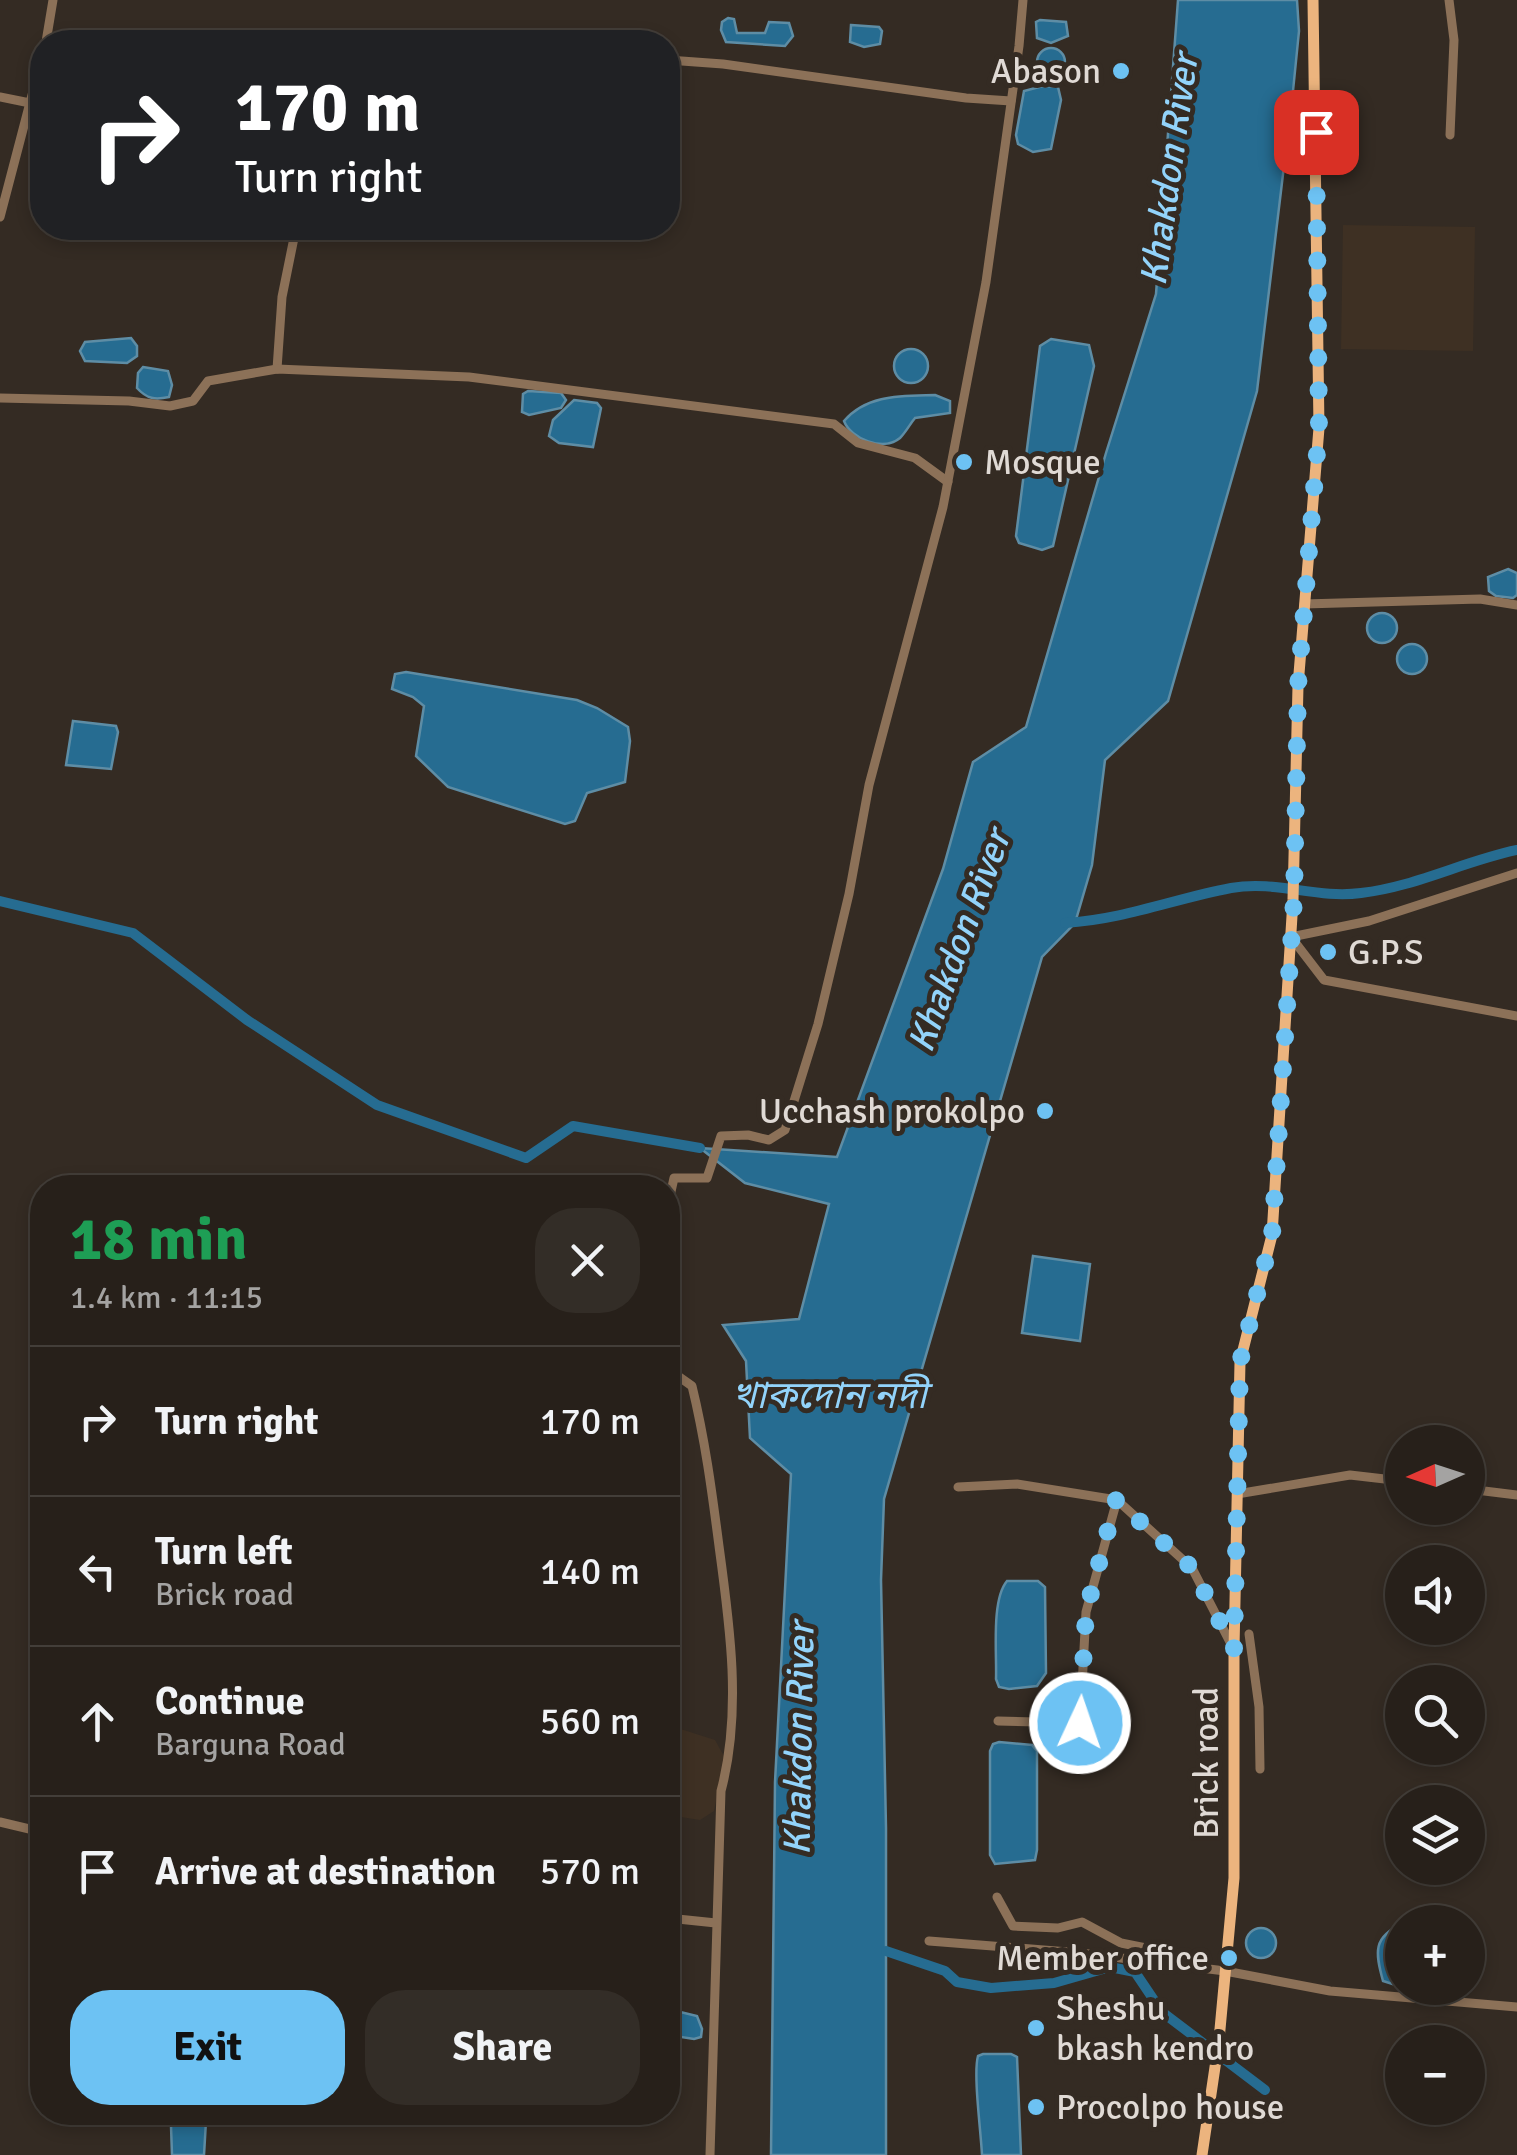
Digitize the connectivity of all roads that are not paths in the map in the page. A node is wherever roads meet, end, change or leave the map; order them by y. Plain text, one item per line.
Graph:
1 (53, 0) edge
2 (1022, 0) edge
3 (1313, 0) edge
4 (1449, 0) edge
5 (48, 30) edge
6 (680, 61) edge
7 (0, 97) edge
8 (1012, 101) junction
9 (30, 103) joint
10 (1450, 134) dead end
11 (0, 218) edge
12 (294, 240) edge
13 (277, 369) junction
14 (0, 398) edge
15 (948, 482) junction
16 (1304, 604) junction
17 (1517, 605) edge
18 (1517, 873) edge
19 (1291, 937) junction
20 (1517, 1016) edge
21 (680, 1178) edge
22 (680, 1378) edge
23 (1385, 1479) edge
24 (958, 1488) dead end
25 (1485, 1491) edge
26 (1237, 1494) junction
27 (1517, 1495) edge
28 (1116, 1500) junction
29 (1249, 1634) dead end
30 (1234, 1649) junction
31 (1253, 1663) junction
32 (1234, 1664) junction
33 (998, 1721) dead end
34 (1260, 1769) dead end
35 (0, 1822) edge
36 (30, 1829) edge
37 (996, 1898) dead end
38 (680, 1919) edge
39 (716, 1923) junction
40 (929, 1941) dead end
41 (1210, 1969) junction
42 (1225, 1971) junction
43 (1517, 2008) edge
44 (710, 2155) edge
45 (1202, 2155) edge

1 - 5 street
2 - 8 street
3 - 16 main road, Brick road
4 - 10 street
6 - 8 street
7 - 9 street
8 - 15 street
9 - 11 street
12 - 13 street
13 - 14 street
13 - 15 street
15 - 21 street
16 - 17 street
16 - 19 main road, Brick road
18 - 19 street
19 - 20 street
19 - 26 main road, Brick road
22 - 39 street
23 - 26 street
24 - 28 street
25 - 27 street
26 - 30 main road, Brick road
28 - 30 street
28 - 33 street
29 - 31 street
30 - 32 main road, Brick road
31 - 32 street
31 - 34 street
32 - 42 main road, Brick road
35 - 36 street
37 - 41 street
38 - 39 street
39 - 44 street
40 - 41 street
41 - 42 street
42 - 43 street
42 - 45 main road, Brick road

